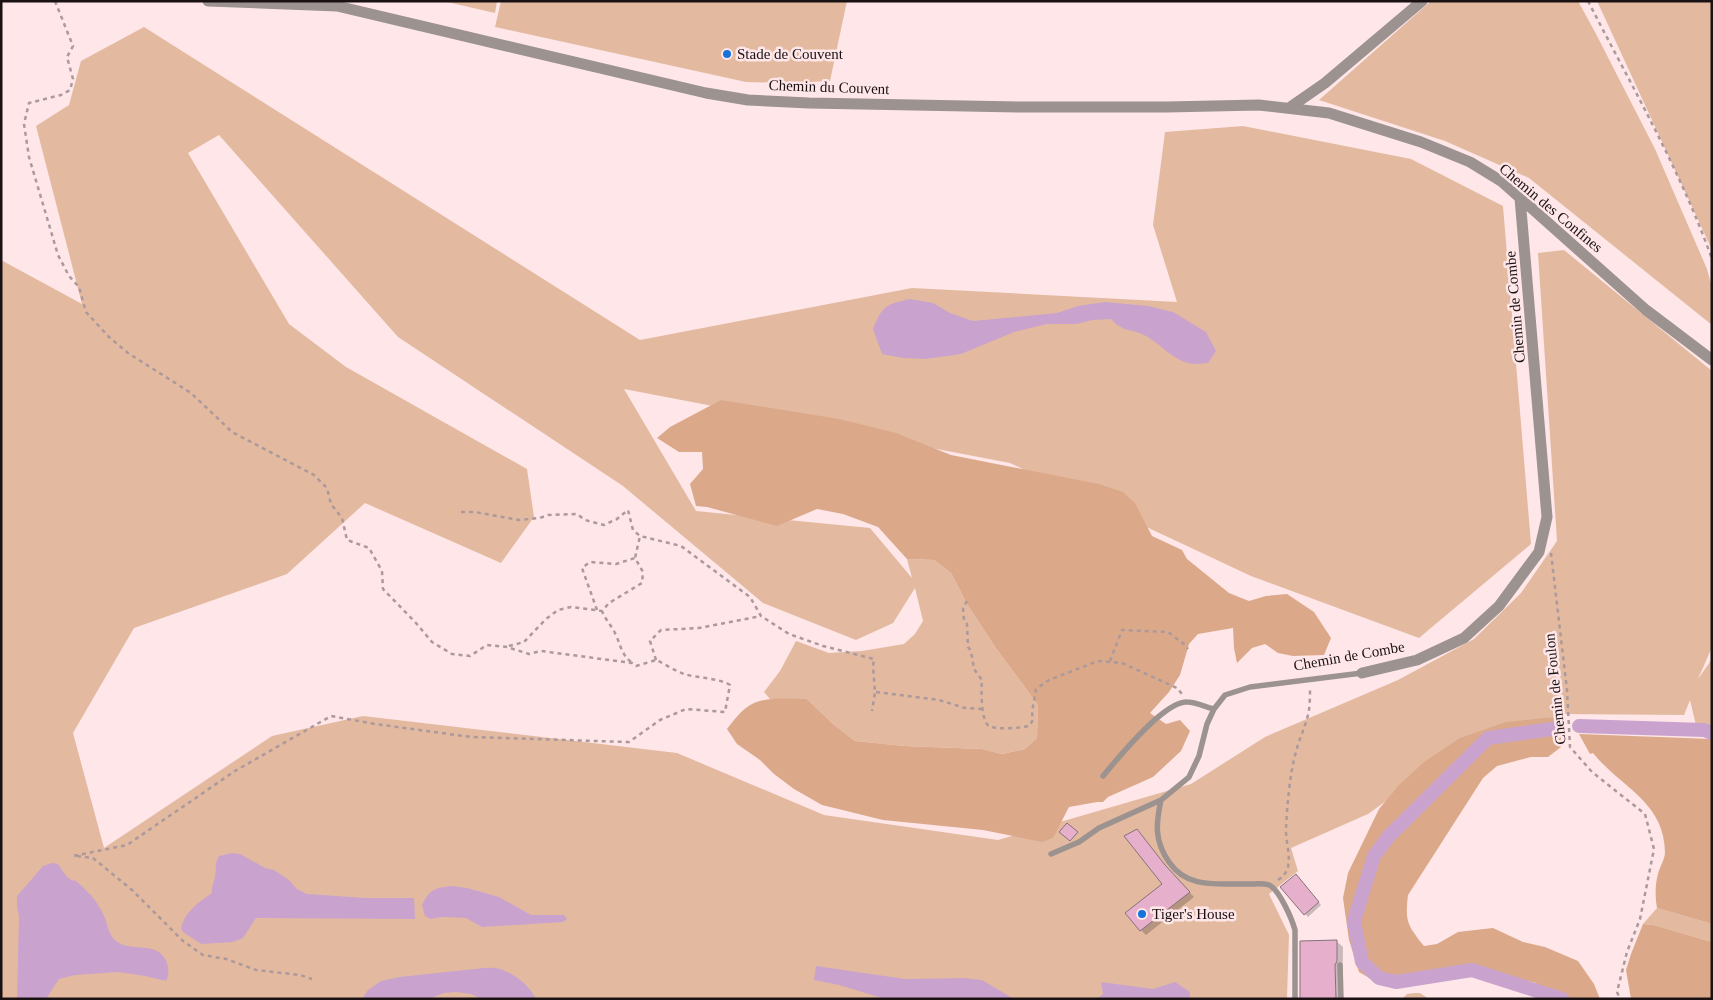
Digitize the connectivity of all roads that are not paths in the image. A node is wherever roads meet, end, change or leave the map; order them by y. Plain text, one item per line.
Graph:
1 (208, 1) edge
2 (1422, 1) edge
3 (1289, 108) junction
4 (1520, 198) junction
5 (1712, 360) edge
6 (1362, 673) joint
7 (1214, 709) junction
8 (1103, 776) dead end
9 (1161, 800) junction
10 (1051, 854) dead end
11 (1340, 965) dead end
12 (1295, 999) edge
13 (1341, 999) edge

1 - 3 street, Chemin du Couvent
2 - 3 street
3 - 4 street, Chemin des Confines
4 - 5 street, Chemin des Confines
4 - 6 street, Chemin de Combe
6 - 7 lane, Chemin de Combe
7 - 8 lane
7 - 9 lane, Chemin de Combe
9 - 10 lane, Chemin de Combe
9 - 12 lane
11 - 13 lane

